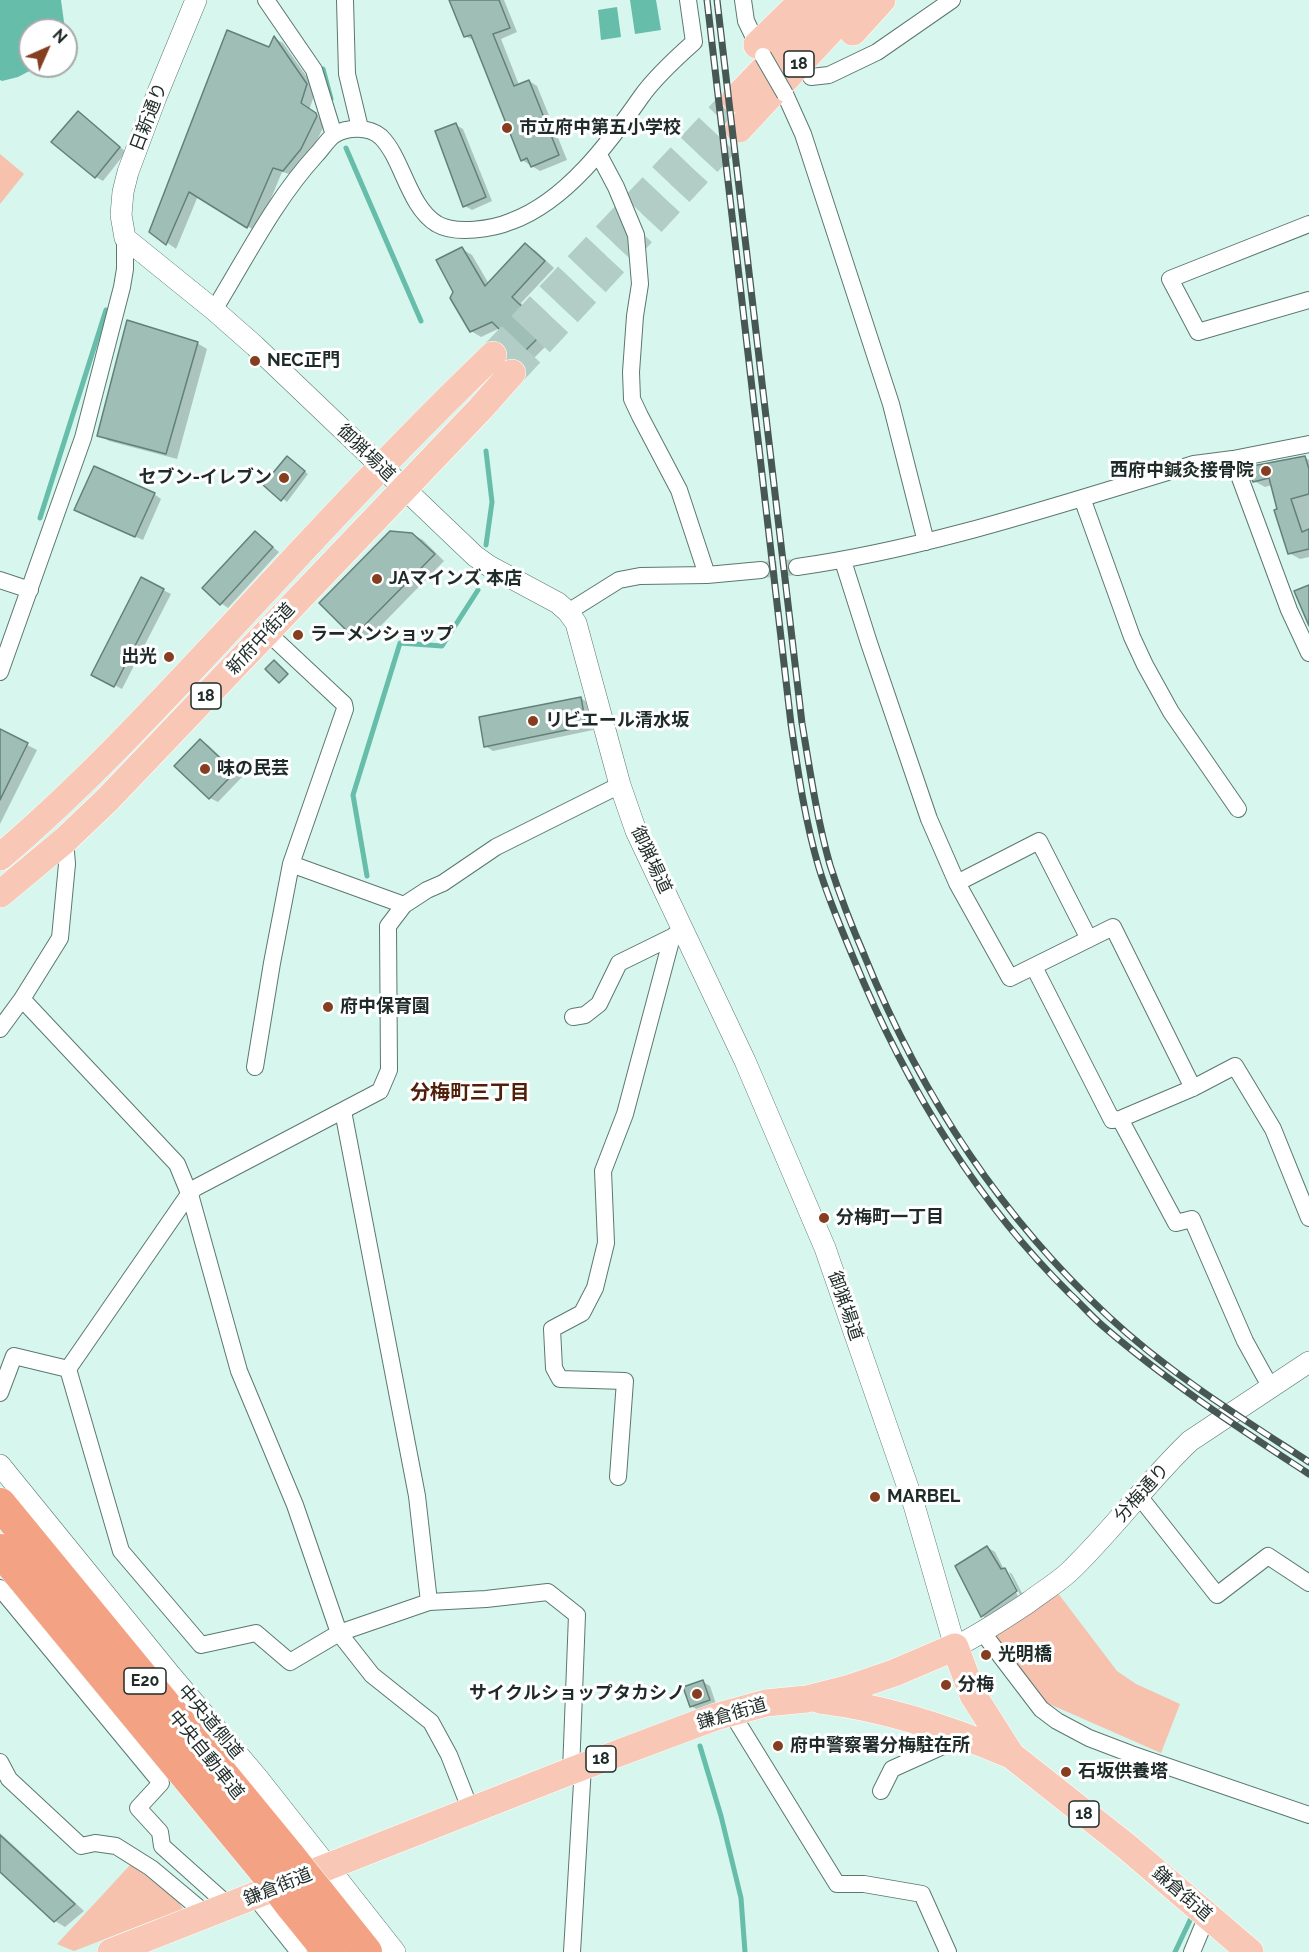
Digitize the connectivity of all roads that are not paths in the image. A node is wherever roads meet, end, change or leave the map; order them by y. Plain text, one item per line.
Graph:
1 (196, 0) edge
2 (266, 0) edge
3 (345, 0) edge
4 (688, 0) edge
5 (743, 0) edge
6 (802, 0) edge
7 (830, 0) edge
8 (860, 0) edge
9 (882, 0) edge
10 (952, 0) edge
11 (760, 51) junction
12 (811, 76) junction
13 (787, 97) junction
14 (735, 99) tunnel mouth
15 (360, 128) junction
16 (739, 129) tunnel mouth
17 (334, 135) junction
18 (599, 155) junction
19 (1309, 224) edge
20 (125, 238) junction
21 (1309, 300) edge
22 (214, 310) junction
23 (1309, 444) edge
24 (1233, 459) junction
25 (381, 466) junction
26 (404, 489) junction
27 (1082, 498) junction
28 (926, 542) junction
29 (843, 561) junction
30 (797, 567) tunnel mouth
31 (761, 570) tunnel mouth
32 (707, 575) junction
33 (0, 580) edge
34 (30, 590) junction
35 (568, 612) junction
36 (267, 632) junction
37 (1309, 653) edge
38 (0, 672) edge
39 (620, 785) junction
40 (1238, 809) dead end
41 (65, 840) junction
42 (0, 857) edge
43 (291, 864) junction
44 (957, 882) junction
45 (0, 894) edge
46 (404, 905) junction
47 (677, 933) junction
48 (1089, 939) junction
49 (1034, 967) junction
50 (22, 999) junction
51 (573, 1017) dead end
52 (0, 1029) edge
53 (255, 1067) dead end
54 (1193, 1088) junction
55 (343, 1111) junction
56 (1120, 1119) junction
57 (189, 1194) junction
58 (1309, 1218) edge
59 (1309, 1362) edge
60 (68, 1369) junction
61 (1271, 1388) junction
62 (0, 1392) edge
63 (0, 1465) edge
64 (618, 1477) dead end
65 (1139, 1496) junction
66 (0, 1504) edge
67 (0, 1550) edge
68 (1309, 1583) edge
69 (0, 1588) edge
70 (429, 1602) junction
71 (339, 1633) junction
72 (982, 1633) junction
73 (955, 1647) junction
74 (807, 1699) junction
75 (731, 1712) junction
76 (966, 1736) junction
77 (1011, 1755) junction
78 (0, 1761) edge
79 (577, 1768) junction
80 (881, 1791) dead end
81 (471, 1811) junction
82 (1309, 1815) edge
83 (328, 1867) junction
84 (255, 1897) junction
85 (218, 1910) junction
86 (1208, 1916) junction
87 (111, 1952) edge
88 (300, 1952) edge
89 (329, 1952) edge
90 (366, 1952) edge
91 (395, 1952) edge
92 (572, 1952) edge
93 (948, 1952) edge
94 (1192, 1952) edge
95 (1250, 1952) edge

1 - 20 street, 日新通り
2 - 17 street
3 - 15 street
4 - 18 street
5 - 11 street
6 - 11 main road
7 - 14 main road, 18
8 - 16 main road, 18
9 - 12 main road
10 - 12 street
11 - 13 street, bridge
12 - 13 main road
13 - 28 street
15 - 17 street
15 - 18 street
17 - 22 street
18 - 32 street
19 - 21 street
20 - 22 street, 御猟場道
20 - 34 street
22 - 25 street, 御猟場道
23 - 24 street
24 - 27 street
24 - 37 street
25 - 26 street, 御猟場道
25 - 26 main road, 新府中街道 / 18
25 - 42 main road, 新府中街道 / 18
26 - 35 street, 御猟場道
26 - 36 main road, 新府中街道 / 18
27 - 28 street
27 - 40 street
28 - 29 street
29 - 30 street
29 - 44 street
31 - 32 street
32 - 35 street
33 - 34 street
34 - 38 street
35 - 39 street, 御猟場道
36 - 41 main road, 新府中街道 / 18
36 - 43 street
39 - 46 street
39 - 47 street, 御猟場道
41 - 45 main road, 新府中街道 / 18
41 - 50 street
43 - 46 street
43 - 53 street
44 - 48 street
44 - 49 street
46 - 55 street
47 - 51 street
47 - 64 street
47 - 73 street, 御猟場道
48 - 49 street
48 - 54 street
49 - 56 street
50 - 52 street
50 - 57 street
54 - 56 street
54 - 58 street
55 - 57 street
55 - 70 street
56 - 61 street
57 - 60 street
57 - 71 street
59 - 61 street, 分梅通り
60 - 62 street
60 - 71 street
61 - 65 street, 分梅通り
63 - 83 street, 中央道側道
65 - 68 street
65 - 72 street, 分梅通り
66 - 90 highway, 中央自動車道 / E20, bridge
67 - 89 highway, 中央自動車道 / E20, bridge
69 - 85 street
70 - 71 street
70 - 79 street
71 - 81 street
72 - 73 street, 分梅通り
72 - 82 street
73 - 74 main road, 鎌倉街道 / 18
73 - 77 main road, 鎌倉街道 / 18
74 - 75 main road, 鎌倉街道 / 18
74 - 76 main road, 18
75 - 79 main road, 鎌倉街道 / 18
75 - 93 street
76 - 77 main road, 18
76 - 80 street
77 - 86 main road, 鎌倉街道 / 18
78 - 85 street
79 - 81 main road, 鎌倉街道 / 18
79 - 92 street
81 - 83 main road, 鎌倉街道 / 18
83 - 84 main road, 鎌倉街道 / 18
83 - 91 street, 中央道側道
84 - 85 main road, 鎌倉街道 / 18
84 - 88 street
85 - 87 main road, 鎌倉街道 / 18
86 - 94 street
86 - 95 main road, 鎌倉街道 / 18

